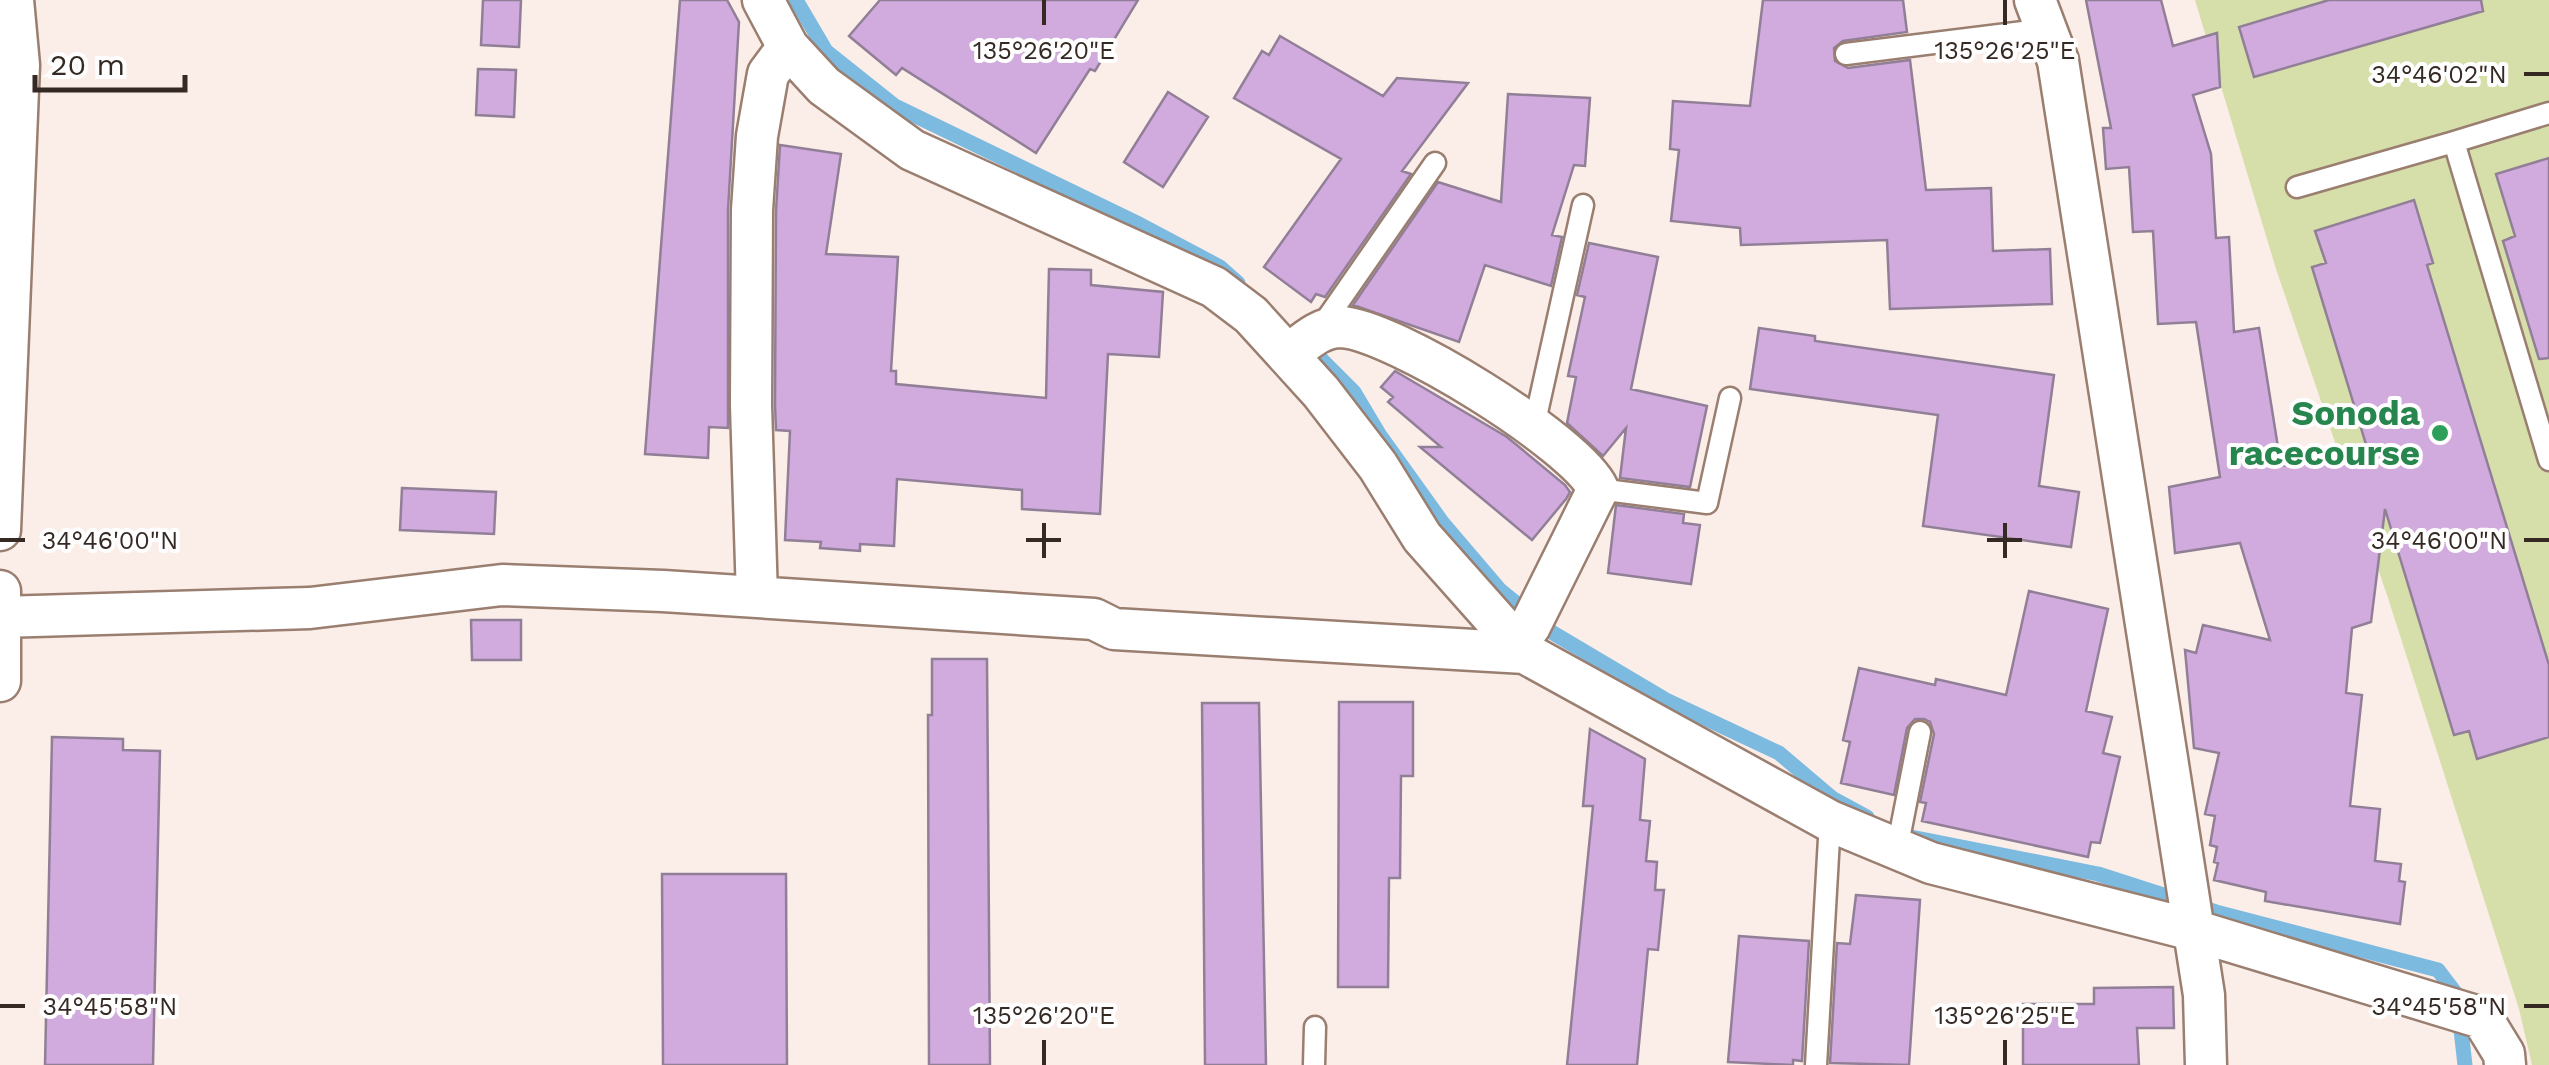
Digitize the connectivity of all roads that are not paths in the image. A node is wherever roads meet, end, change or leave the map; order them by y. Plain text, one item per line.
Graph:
1 (13, 0) edge
2 (763, 0) edge
3 (2041, 15) edge
4 (788, 47) junction
5 (1846, 54) dead end
6 (2549, 113) edge
7 (2454, 142) junction
8 (1435, 164) dead end
9 (2297, 187) dead end
10 (1584, 204) dead end
11 (1303, 344) junction
12 (1730, 398) dead end
13 (1534, 426) junction
14 (2549, 460) edge
15 (1598, 489) junction
16 (0, 530) edge
17 (757, 597) junction
18 (1, 608) edge
19 (1521, 648) junction
20 (0, 681) edge
21 (1920, 732) dead end
22 (1830, 821) junction
23 (1898, 849) junction
24 (2193, 930) junction
25 (1315, 1027) dead end
26 (1314, 1065) edge
27 (1816, 1065) edge
28 (2206, 1065) edge
29 (2505, 1065) edge

1 - 16 street
2 - 4 street
3 - 5 lane
3 - 24 street
4 - 11 street
4 - 17 street
6 - 7 lane
7 - 9 lane
7 - 14 lane
8 - 11 lane
10 - 13 lane
11 - 13 street
11 - 19 street
12 - 15 lane
13 - 15 street
15 - 19 street
17 - 18 street
17 - 19 street
18 - 20 street
19 - 22 street
21 - 23 lane
22 - 23 street
22 - 27 lane
23 - 24 street
24 - 28 street
24 - 29 street
25 - 26 lane

